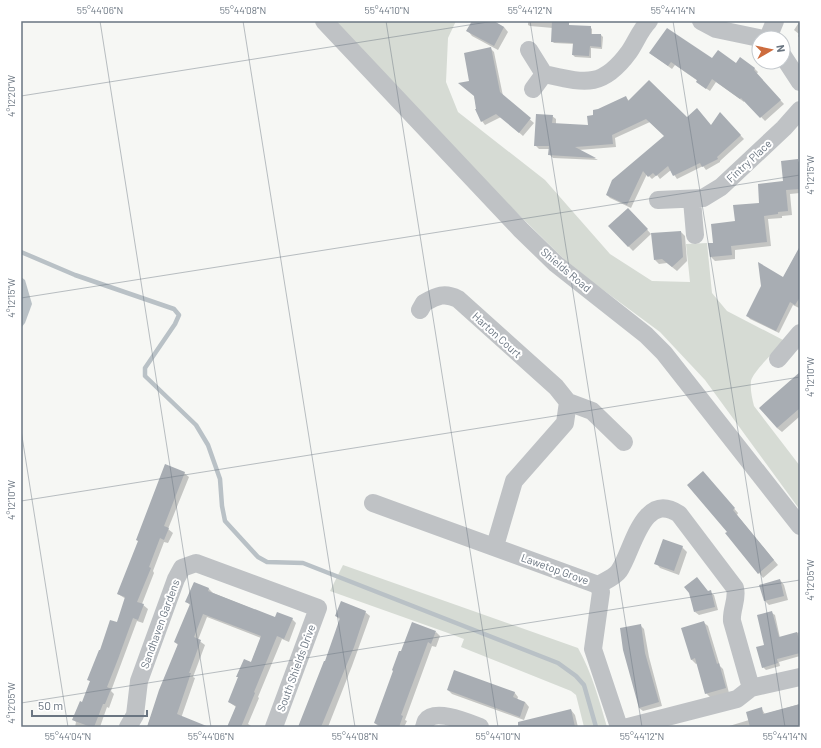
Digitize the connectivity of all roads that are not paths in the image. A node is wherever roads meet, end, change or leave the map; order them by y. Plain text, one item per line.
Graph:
1 (324, 21) edge
2 (649, 21) edge
3 (701, 21) edge
4 (751, 36) edge
5 (529, 50) dead end
6 (791, 68) edge
7 (544, 74) junction
8 (800, 82) edge
9 (533, 89) dead end
10 (800, 110) edge
11 (658, 200) dead end
12 (692, 200) junction
13 (695, 236) dead end
14 (420, 310) dead end
15 (800, 333) edge
16 (778, 359) dead end
17 (568, 402) junction
18 (624, 442) dead end
19 (373, 503) dead end
20 (800, 526) edge
21 (495, 546) junction
22 (598, 585) junction
23 (318, 608) joint
24 (800, 677) edge
25 (752, 688) junction
26 (128, 727) edge
27 (274, 727) edge
28 (424, 727) edge
29 (480, 727) edge
30 (619, 727) edge
31 (628, 727) edge

1 - 20 street, Shields Road
2 - 7 street
3 - 4 street
5 - 7 street
6 - 8 street
7 - 9 street
10 - 12 street, Fintry Place
11 - 12 street, Fintry Place
12 - 13 street
14 - 17 street, Harton Court
15 - 16 street
17 - 18 street
17 - 21 street
19 - 21 street, Lawetop Grove
21 - 22 street, Lawetop Grove
22 - 25 street
22 - 30 street, Lawetop Grove
23 - 26 street, Sandhaven Gardens
23 - 27 street, South Shields Drive
24 - 25 street
25 - 31 street
28 - 29 street

